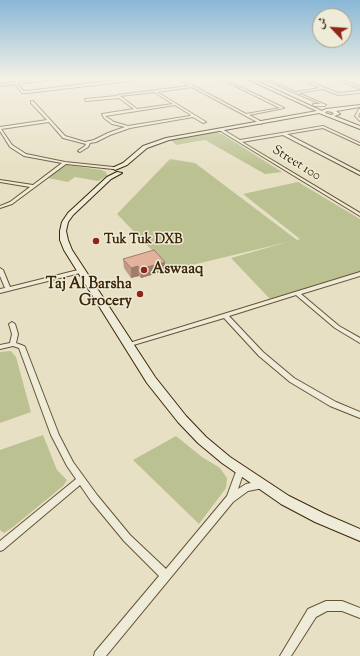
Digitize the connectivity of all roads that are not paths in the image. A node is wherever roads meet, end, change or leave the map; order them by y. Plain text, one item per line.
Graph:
1 (360, 108) edge
2 (38, 109) edge
3 (146, 109) edge
4 (183, 109) edge
5 (234, 109) edge
6 (280, 109) edge
7 (312, 109) edge
8 (316, 109) edge
9 (319, 109) edge
10 (356, 109) edge
11 (358, 109) edge
12 (137, 110) joint
13 (326, 113) junction
14 (337, 114) junction
15 (246, 115) junction
16 (309, 115) junction
17 (193, 116) junction
18 (360, 120) edge
19 (49, 121) junction
20 (204, 122) dead end
21 (261, 123) junction
22 (360, 125) edge
23 (129, 127) junction
24 (0, 128) edge
25 (360, 128) edge
26 (221, 130) junction
27 (284, 134) junction
28 (240, 142) junction
29 (88, 143) junction
30 (360, 144) edge
31 (80, 151) dead end
32 (65, 163) junction
33 (123, 169) junction
34 (111, 171) junction
35 (360, 174) edge
36 (0, 181) edge
37 (33, 186) junction
38 (0, 208) edge
39 (360, 215) edge
40 (0, 270) edge
41 (82, 271) junction
42 (360, 274) edge
43 (8, 289) junction
44 (0, 291) edge
45 (297, 293) junction
46 (226, 316) junction
47 (12, 324) dead end
48 (360, 341) edge
49 (13, 344) junction
50 (128, 345) junction
51 (0, 347) edge
52 (360, 415) edge
53 (240, 471) junction
54 (81, 480) junction
55 (260, 484) junction
56 (230, 499) junction
57 (360, 535) edge
58 (2, 542) edge
59 (166, 576) junction
60 (360, 613) edge
61 (99, 656) edge
62 (285, 656) edge

1 - 18 street
2 - 19 street
3 - 12 street
4 - 17 street
5 - 15 street
6 - 15 street
7 - 16 street
8 - 13 street
9 - 13 street
10 - 13 street
11 - 14 street
12 - 23 street
13 - 14 street
13 - 16 street
13 - 25 street
14 - 22 street
15 - 21 street
16 - 21 street
17 - 20 street
17 - 23 street
19 - 24 street
19 - 29 street
21 - 26 street
23 - 29 street
24 - 32 street
26 - 28 street, Street 100
26 - 33 street
27 - 28 street
27 - 30 street
27 - 35 street
28 - 39 street, Street 100
29 - 31 street
32 - 34 street
32 - 37 street
33 - 34 street
33 - 34 street
34 - 41 street
36 - 37 street
37 - 38 street
40 - 43 street
41 - 43 street
41 - 50 street
42 - 45 street
43 - 44 street
45 - 46 street
45 - 48 street
46 - 50 street
46 - 52 street
47 - 49 street
49 - 51 street
49 - 54 street
50 - 53 street
53 - 55 street
53 - 56 street
54 - 58 street
54 - 59 street
55 - 56 street
55 - 57 street
56 - 59 street
59 - 61 street
60 - 62 street

